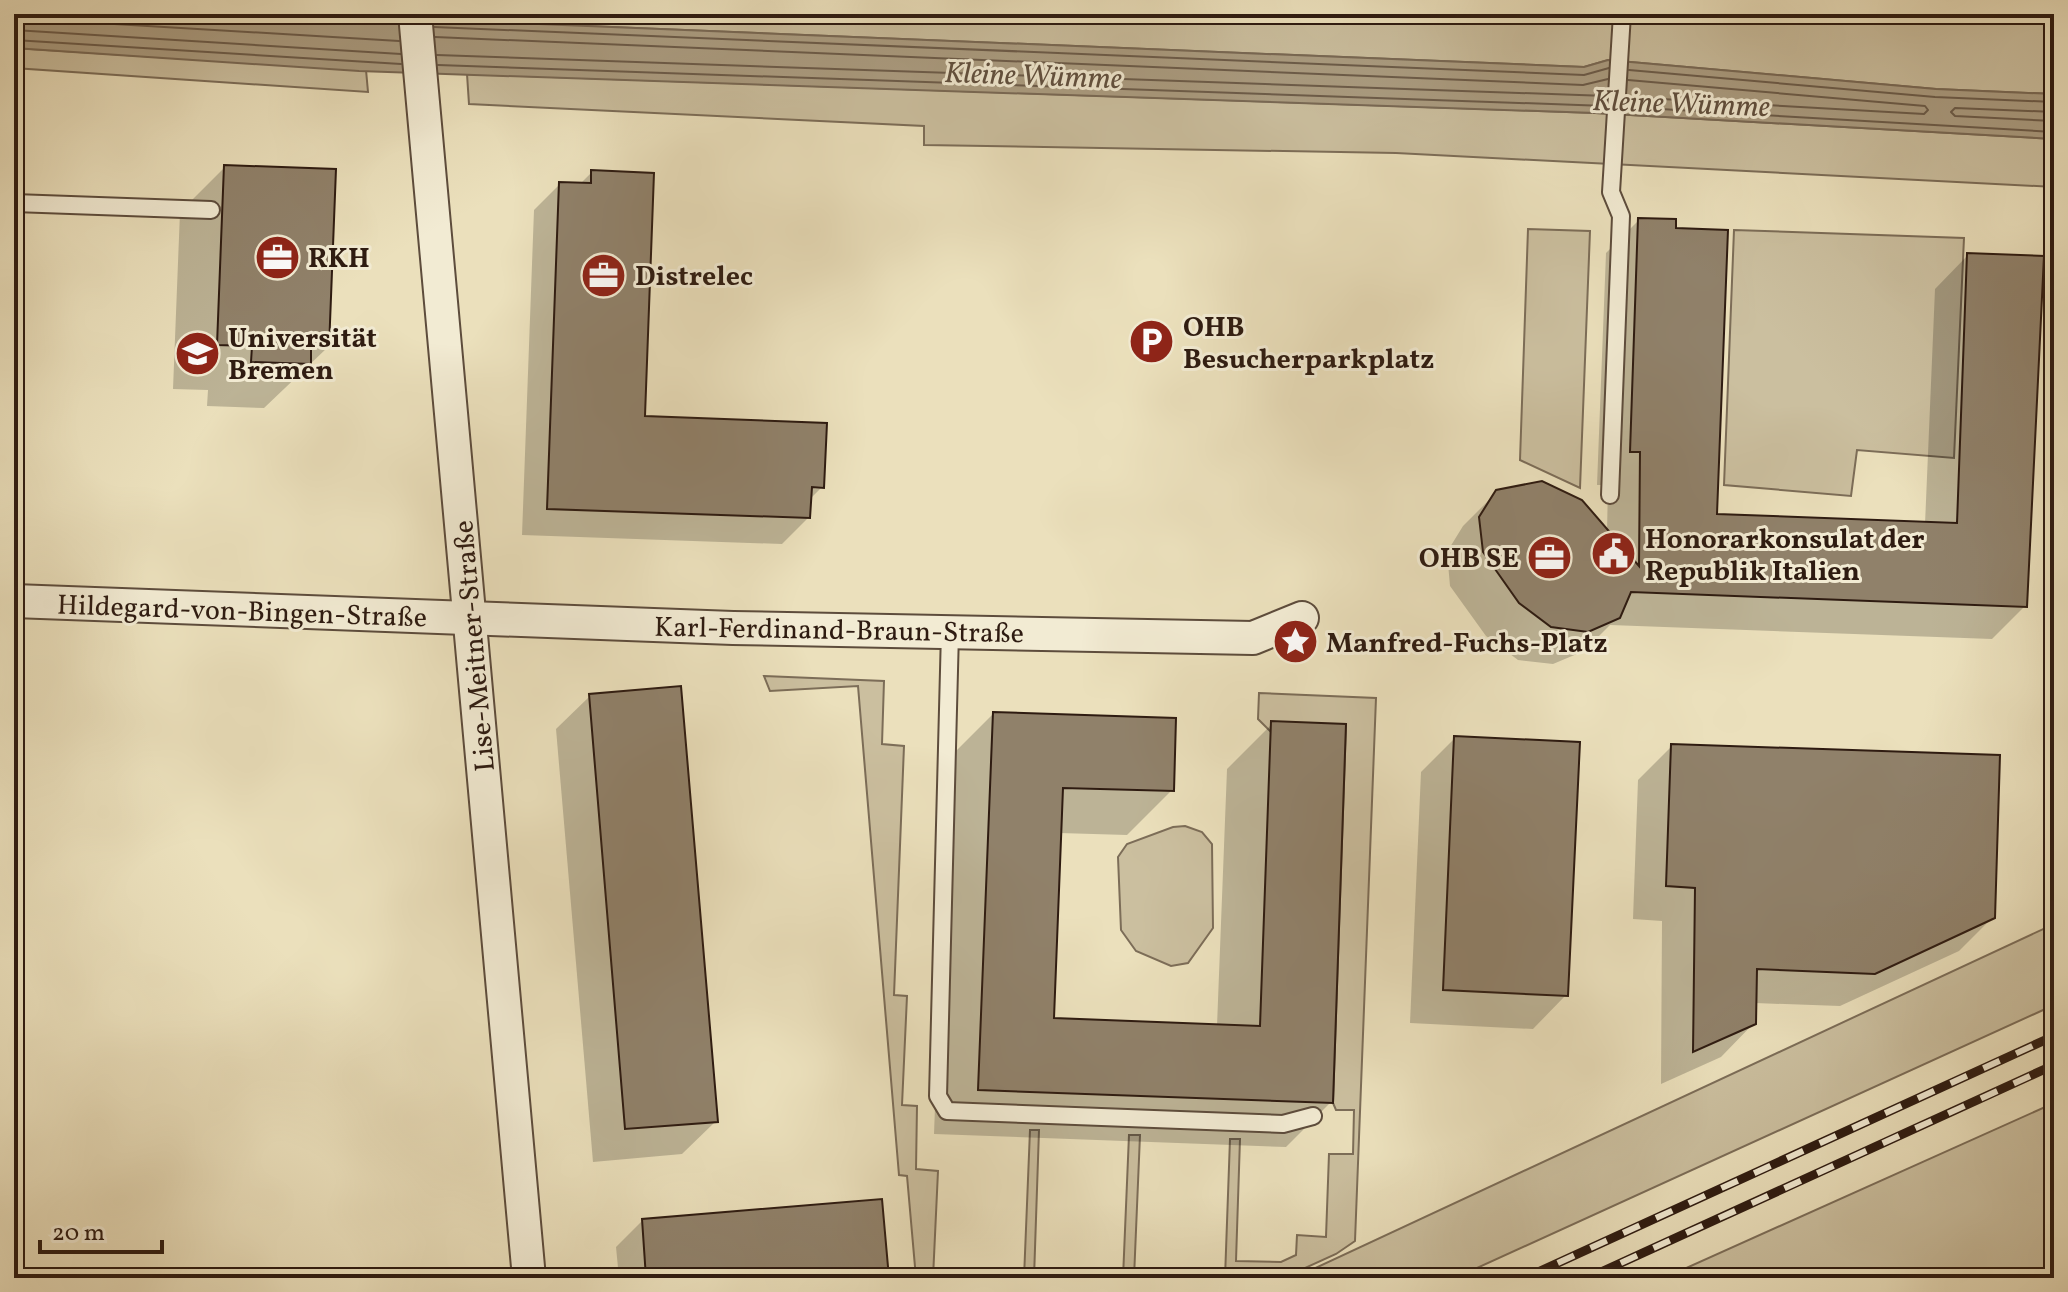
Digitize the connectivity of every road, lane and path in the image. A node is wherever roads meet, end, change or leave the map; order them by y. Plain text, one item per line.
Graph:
1 (415, 14) edge
2 (1622, 14) edge
3 (14, 203) edge
4 (211, 210) dead end
5 (1610, 495) dead end
6 (14, 601) edge
7 (1302, 618) dead end
8 (470, 619) junction
9 (950, 632) junction
10 (1313, 1116) dead end
11 (529, 1278) edge

1 - 8 street, Lise-Meitner-Straße
2 - 5 lane
3 - 4 lane
6 - 8 street, Hildegard-von-Bingen-Straße
7 - 9 street, Karl-Ferdinand-Braun-Straße
8 - 9 street, Karl-Ferdinand-Braun-Straße
8 - 11 street, Lise-Meitner-Straße
9 - 10 lane

